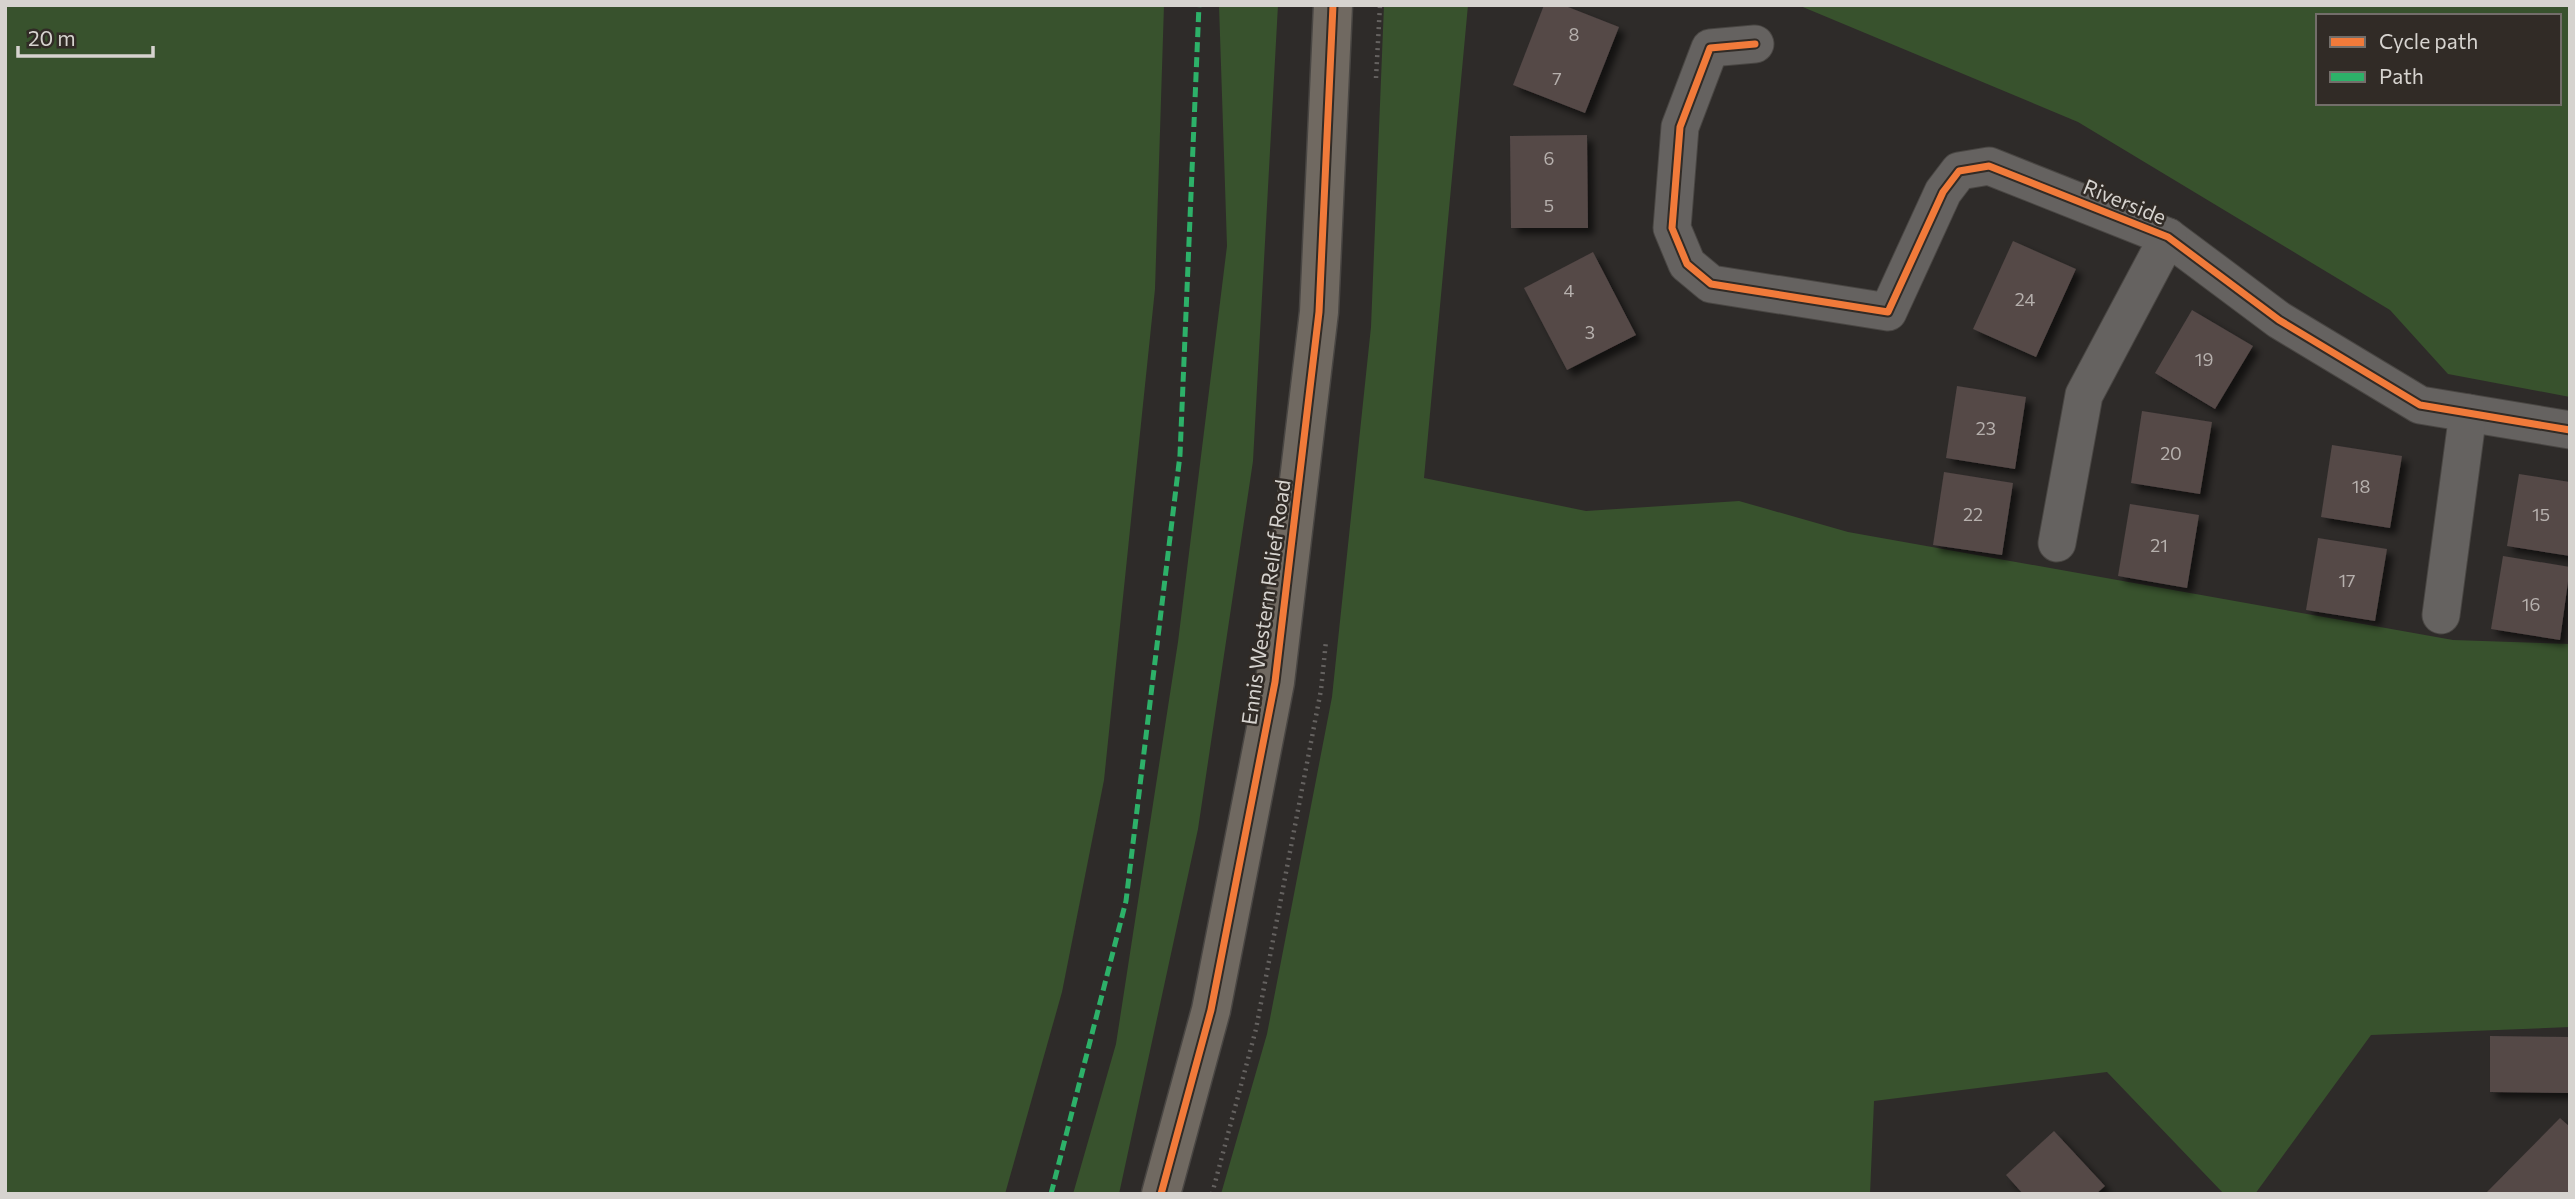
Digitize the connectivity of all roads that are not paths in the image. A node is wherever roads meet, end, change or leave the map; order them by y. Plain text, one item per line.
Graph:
1 (1333, 5) edge
2 (1755, 44) dead end
3 (2168, 237) junction
4 (2468, 413) junction
5 (2570, 430) edge
6 (2057, 543) dead end
7 (2441, 615) dead end
8 (1161, 1194) edge

1 - 8 main road, Ennis Western Relief Road
2 - 3 street, Riverside
3 - 4 street, Riverside
3 - 6 street, Riverside
4 - 5 street, Riverside
4 - 7 street

